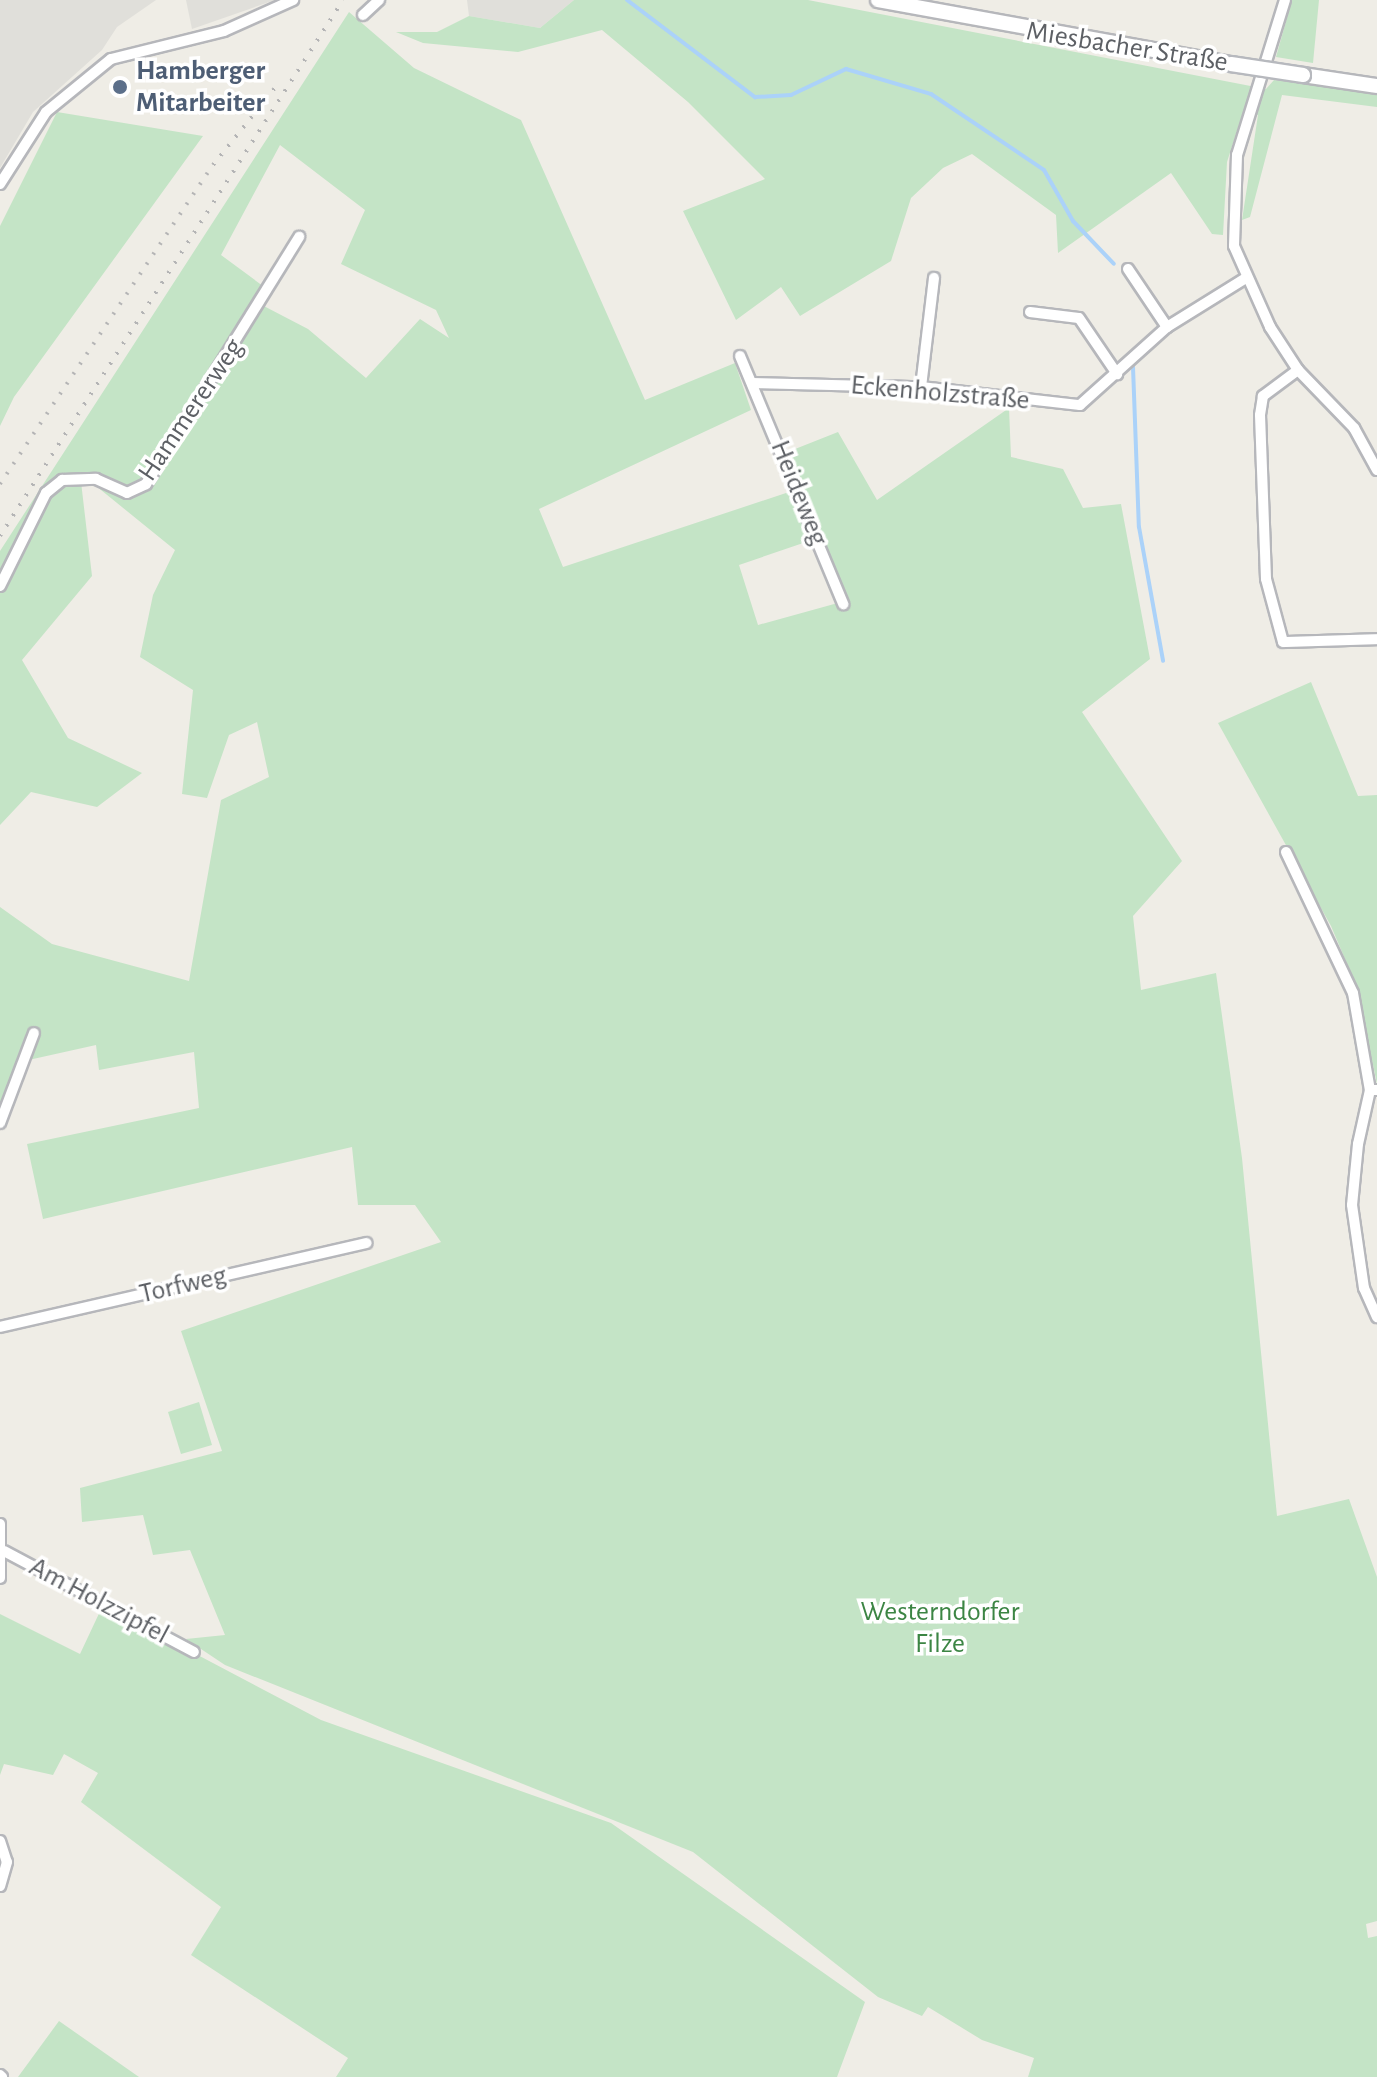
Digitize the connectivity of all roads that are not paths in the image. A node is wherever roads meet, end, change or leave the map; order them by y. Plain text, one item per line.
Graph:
1 (293, 0) edge
2 (379, 0) edge
3 (878, 0) edge
4 (1285, 0) edge
5 (363, 15) dead end
6 (1377, 86) edge
7 (0, 184) edge
8 (299, 237) dead end
9 (1128, 269) dead end
10 (934, 278) dead end
11 (1244, 279) junction
12 (1030, 312) dead end
13 (1167, 327) junction
14 (740, 356) dead end
15 (1298, 370) junction
16 (1117, 374) junction
17 (752, 383) junction
18 (921, 387) junction
19 (1376, 466) edge
20 (0, 586) edge
21 (843, 604) dead end
22 (1377, 639) edge
23 (1286, 852) dead end
24 (34, 1033) dead end
25 (1373, 1090) edge
26 (0, 1123) edge
27 (367, 1243) dead end
28 (1377, 1317) edge
29 (0, 1327) edge
30 (0, 1524) edge
31 (4, 1551) junction
32 (0, 1578) edge
33 (194, 1652) dead end
34 (0, 1841) edge
35 (0, 1886) edge

1 - 7 street
2 - 5 street
3 - 6 main road, Miesbacher Straße, bridge
4 - 11 street
8 - 20 street, Hammererweg
9 - 13 street
10 - 18 street
11 - 13 street, Eckenholzstraße
11 - 15 street
12 - 16 street
13 - 16 street, Eckenholzstraße
14 - 17 street, Heideweg
15 - 19 street
15 - 22 street
16 - 18 street, Eckenholzstraße
17 - 18 street, Eckenholzstraße
17 - 21 street, Heideweg
23 - 25 street
24 - 26 street
25 - 28 street
27 - 29 street, Torfweg
30 - 31 street
31 - 32 street
31 - 33 street, Am Holzzipfel
34 - 35 street

